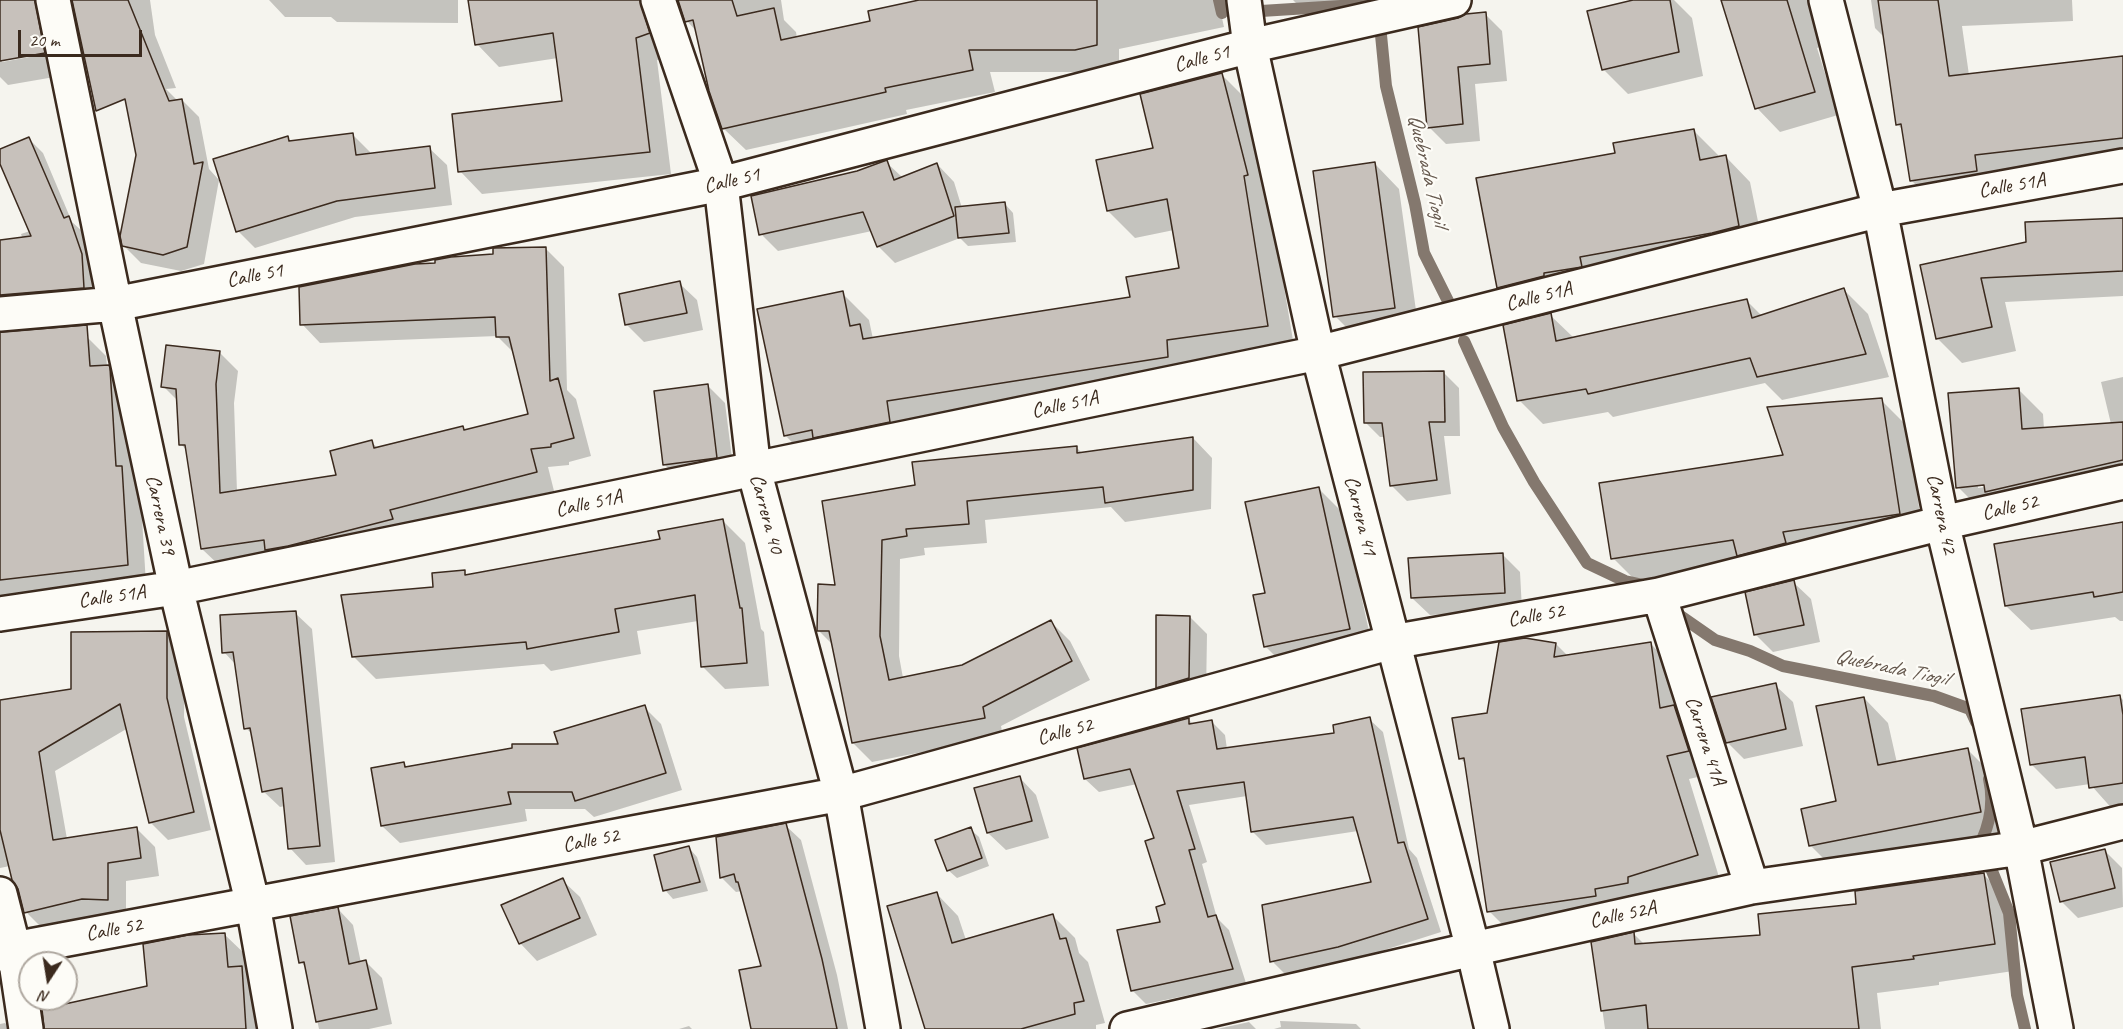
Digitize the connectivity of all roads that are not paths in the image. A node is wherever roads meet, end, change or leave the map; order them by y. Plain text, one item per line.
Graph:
1 (53, 0) edge
2 (658, 0) edge
3 (1244, 0) edge
4 (1454, 0) edge
5 (1826, 0) edge
6 (1250, 46) junction
7 (2123, 166) edge
8 (721, 184) junction
9 (1880, 210) junction
10 (115, 304) junction
11 (0, 314) edge
12 (1318, 353) junction
13 (754, 470) junction
14 (2123, 482) edge
15 (1942, 523) junction
16 (176, 588) junction
17 (1659, 595) junction
18 (0, 614) edge
19 (1392, 642) junction
20 (841, 794) junction
21 (2123, 822) edge
22 (2021, 848) junction
23 (1752, 887) junction
24 (0, 894) edge
25 (253, 905) junction
26 (1473, 949) junction
27 (7, 951) edge
28 (26, 1029) edge
29 (275, 1029) edge
30 (883, 1029) edge
31 (1127, 1029) edge
32 (1492, 1029) edge
33 (2056, 1029) edge

1 - 10 street, Carrera 39
2 - 8 street, Carrera 40
3 - 6 street, Carrera 41
4 - 6 street, Calle 51
5 - 9 street, Carrera 42
6 - 8 street, Calle 51
6 - 12 street, Carrera 41
7 - 9 street, Calle 51A
8 - 10 street, Calle 51
8 - 13 street, Carrera 40
9 - 12 street, Calle 51A
9 - 15 street, Carrera 42
10 - 11 street, Calle 51
10 - 16 street, Carrera 39
12 - 13 street, Calle 51A
12 - 19 street, Carrera 41
13 - 16 street, Calle 51A
13 - 20 street, Carrera 40
14 - 15 street, Calle 52
15 - 17 street, Calle 52
15 - 22 street, Carrera 42
16 - 18 street, Calle 51A
16 - 25 street, Carrera 39
17 - 19 street, Calle 52
17 - 23 street, Carrera 41A
19 - 20 street, Calle 52
19 - 26 street, Carrera 41
20 - 25 street, Calle 52
20 - 30 street, Carrera 40
21 - 22 street, Calle 52A
22 - 23 street, Calle 52A
22 - 33 street, Carrera 42
23 - 26 street, Calle 52A
24 - 27 street
25 - 27 street, Calle 52
25 - 29 street, Carrera 39
26 - 31 street, Calle 52A
26 - 32 street, Carrera 41
27 - 28 street

